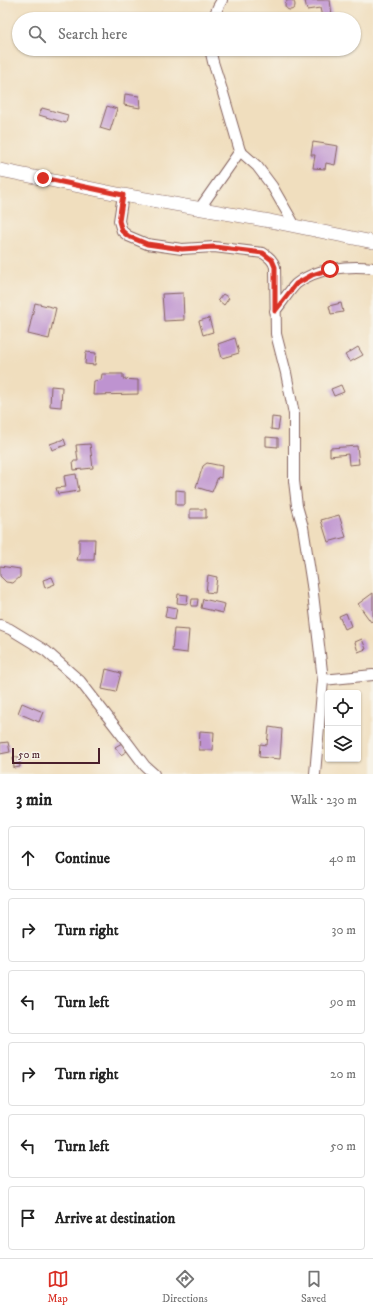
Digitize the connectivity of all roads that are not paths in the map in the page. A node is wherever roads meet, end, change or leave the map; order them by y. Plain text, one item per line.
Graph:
1 (222, 0) edge
2 (216, 12) edge
3 (211, 56) edge
4 (240, 151) junction
5 (0, 170) edge
6 (123, 195) junction
7 (200, 208) junction
8 (295, 226) junction
9 (373, 242) edge
10 (373, 268) edge
11 (275, 311) junction
12 (0, 625) edge
13 (373, 674) edge
14 (323, 680) junction
15 (154, 774) edge
16 (315, 774) edge

1 - 2 street
3 - 4 street
4 - 7 street
4 - 8 street
5 - 6 street
6 - 7 street
6 - 11 street
7 - 8 street
8 - 9 street
10 - 11 street
11 - 14 street
12 - 15 street
13 - 14 street
14 - 16 street

